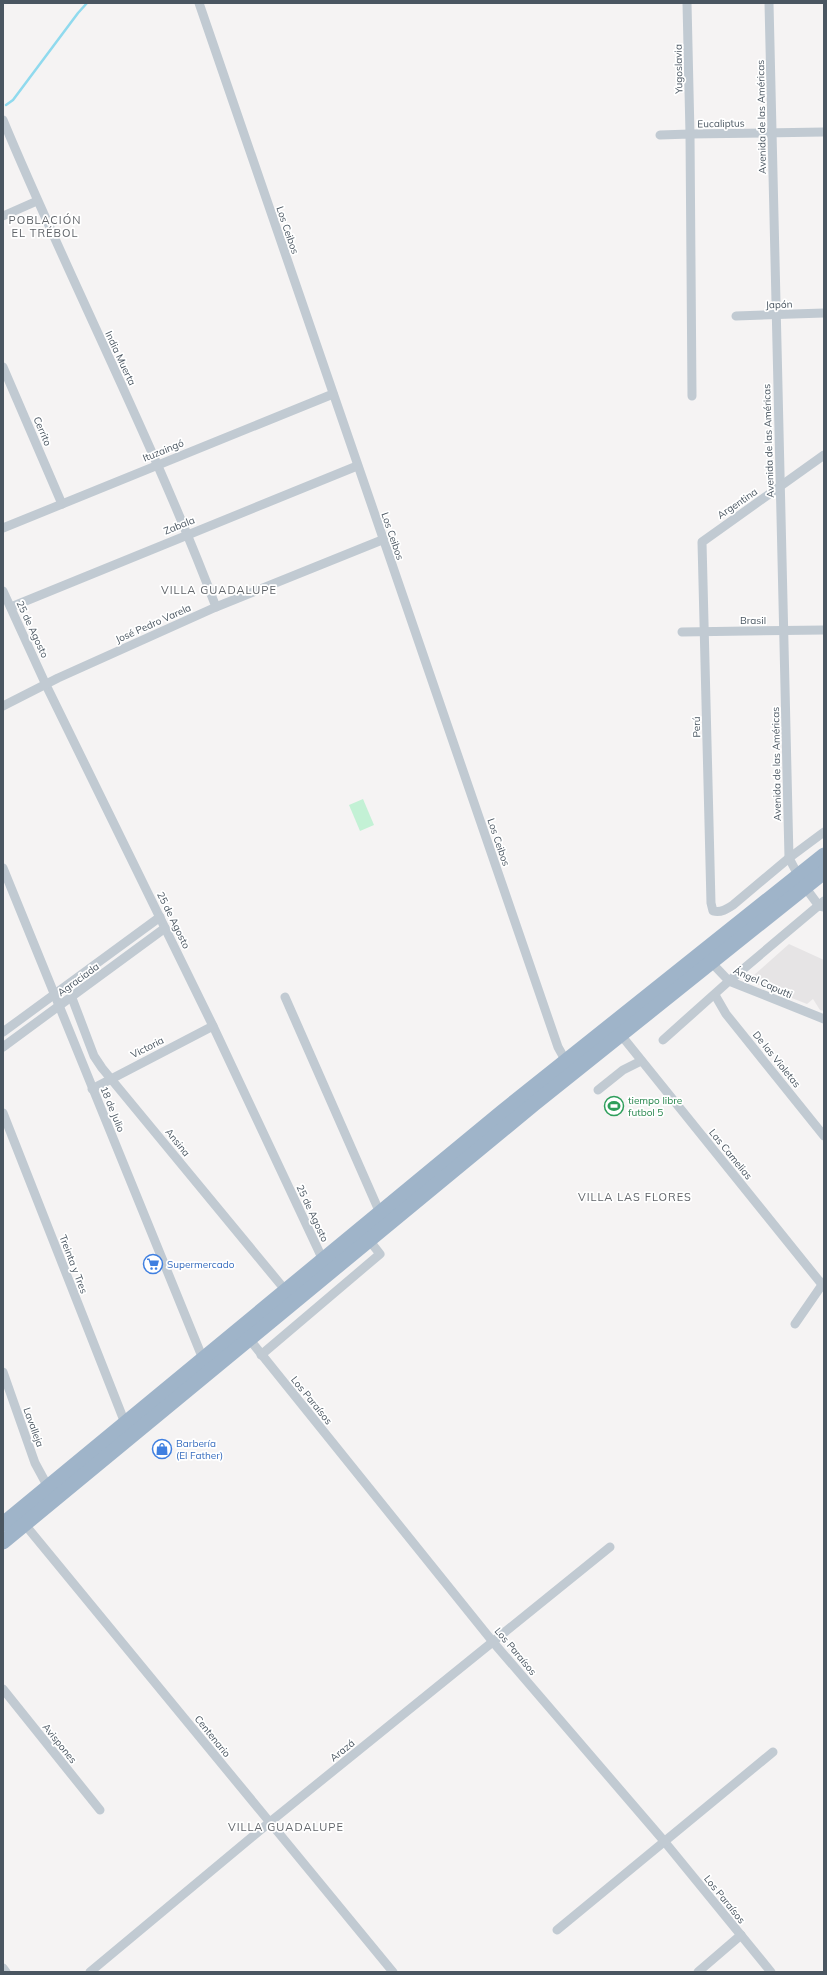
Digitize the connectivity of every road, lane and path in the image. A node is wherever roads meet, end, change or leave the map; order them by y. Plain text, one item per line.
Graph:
1 (199, 3) edge
2 (687, 3) edge
3 (769, 3) edge
4 (3, 120) edge
5 (824, 132) edge
6 (772, 133) junction
7 (690, 134) junction
8 (660, 135) dead end
9 (37, 201) junction
10 (3, 216) edge
11 (824, 313) edge
12 (736, 316) dead end
13 (775, 316) junction
14 (3, 367) edge
15 (333, 394) junction
16 (692, 396) dead end
17 (824, 455) edge
18 (158, 464) junction
19 (357, 466) junction
20 (781, 486) junction
21 (62, 504) junction
22 (3, 528) edge
23 (188, 533) junction
24 (382, 540) junction
25 (702, 542) joint
26 (3, 591) edge
27 (10, 607) junction
28 (216, 607) junction
29 (783, 630) junction
30 (824, 630) edge
31 (705, 631) junction
32 (682, 632) dead end
33 (46, 685) junction
34 (3, 706) edge
35 (824, 832) edge
36 (824, 854) edge
37 (789, 858) junction
38 (3, 868) edge
39 (824, 872) edge
40 (802, 881) junction
41 (822, 905) edge
42 (160, 917) junction
43 (165, 928) junction
44 (707, 957) junction
45 (729, 981) junction
46 (55, 994) junction
47 (715, 995) junction
48 (285, 997) dead end
49 (72, 998) junction
50 (60, 1006) junction
51 (824, 1019) edge
52 (213, 1026) junction
53 (3, 1032) edge
54 (621, 1035) junction
55 (663, 1040) dead end
56 (3, 1047) edge
57 (641, 1061) junction
58 (569, 1067) junction
59 (111, 1078) junction
60 (92, 1089) junction
61 (598, 1090) dead end
62 (3, 1113) edge
63 (824, 1136) edge
64 (380, 1213) junction
65 (369, 1240) junction
66 (322, 1260) junction
67 (823, 1284) edge
68 (286, 1290) junction
69 (795, 1324) dead end
70 (250, 1340) junction
71 (261, 1355) junction
72 (203, 1358) junction
73 (3, 1372) edge
74 (125, 1423) junction
75 (48, 1486) junction
76 (20, 1519) junction
77 (3, 1524) edge
78 (3, 1542) edge
79 (610, 1547) dead end
80 (493, 1642) junction
81 (3, 1689) edge
82 (773, 1752) dead end
83 (100, 1810) dead end
84 (270, 1822) junction
85 (664, 1841) junction
86 (557, 1930) dead end
87 (741, 1935) junction
88 (3, 1968) edge
89 (6, 1972) edge
90 (90, 1972) edge
91 (393, 1972) edge
92 (698, 1972) edge
93 (771, 1972) edge

1 - 15 street, Los Ceibos
2 - 7 street, Yugoslavia
3 - 6 street, Avenida de las Américas
4 - 9 street, India Muerta
5 - 6 street, Eucaliptus
6 - 7 street, Eucaliptus
6 - 13 street, Avenida de las Américas
7 - 8 street, Eucaliptus
7 - 16 street, Yugoslavia
9 - 10 street
9 - 18 street, India Muerta
11 - 13 street, Japón
12 - 13 street, Japón
13 - 20 street, Avenida de las Américas
14 - 21 street, Cerrito
15 - 18 street, Ituzaingó
15 - 19 street, Los Ceibos
17 - 20 street, Argentina
18 - 21 street, Ituzaingó
18 - 23 street, India Muerta
19 - 23 street, Zabala
19 - 24 street, Los Ceibos
20 - 25 street, Argentina
20 - 29 street, Avenida de las Américas
21 - 22 street, Ituzaingó
23 - 27 street, Zabala
23 - 28 street, India Muerta
24 - 28 street, José Pedro Varela
24 - 58 street, Los Ceibos
25 - 31 street, Perú
26 - 27 street, 25 de Agosto
27 - 33 street, 25 de Agosto
28 - 33 street, José Pedro Varela
29 - 30 street, Brasil
29 - 31 street, Brasil
29 - 37 street, Avenida de las Américas
31 - 32 street, Brasil
31 - 37 street, Perú
33 - 34 street, José Pedro Varela
33 - 42 street, 25 de Agosto
35 - 37 street
36 - 40 highway
37 - 40 street, Avenida de las Américas
38 - 46 street, 18 de Julio
39 - 40 highway
40 - 41 street, Avenida de las Américas
40 - 44 highway
41 - 45 street
42 - 43 street, 25 de Agosto
42 - 46 street, Agraciada
43 - 49 street, Agraciada
43 - 52 street, 25 de Agosto
44 - 45 street, Ángel Caputti
44 - 54 highway
44 - 58 highway
45 - 47 street
45 - 51 street, Ángel Caputti
46 - 50 street, 18 de Julio
46 - 53 street, Agraciada
47 - 55 street
47 - 63 street, De las Violetas
48 - 64 street
49 - 50 street, Agraciada
49 - 59 street, Ansina
50 - 56 street, Agraciada
50 - 60 street, 18 de Julio
52 - 59 street, Victoria
52 - 66 street, 25 de Agosto
54 - 57 street, Las Camelias
54 - 58 highway
57 - 61 street
57 - 67 street, Las Camelias
58 - 64 highway
58 - 65 highway
59 - 60 street, Victoria
59 - 68 street, Ansina
60 - 72 street, 18 de Julio
62 - 74 street, Treinta y Tres
64 - 66 highway
65 - 70 highway
65 - 71 street
66 - 68 highway
67 - 69 street
68 - 72 highway
70 - 71 street, Los Paraísos
70 - 76 highway
71 - 80 street, Los Paraísos
72 - 74 highway
73 - 75 street, Lavalleja
74 - 75 highway
75 - 76 highway
76 - 77 highway
76 - 78 highway
76 - 84 street, Centenario
79 - 80 street, Arazá
80 - 84 street, Arazá
80 - 85 street, Los Paraísos
81 - 83 street, Avispones
82 - 85 street
84 - 90 street, Arazá
84 - 91 street, Centenario
85 - 86 street
85 - 87 street, Los Paraísos
87 - 92 street
87 - 93 street, Los Paraísos
88 - 89 street

